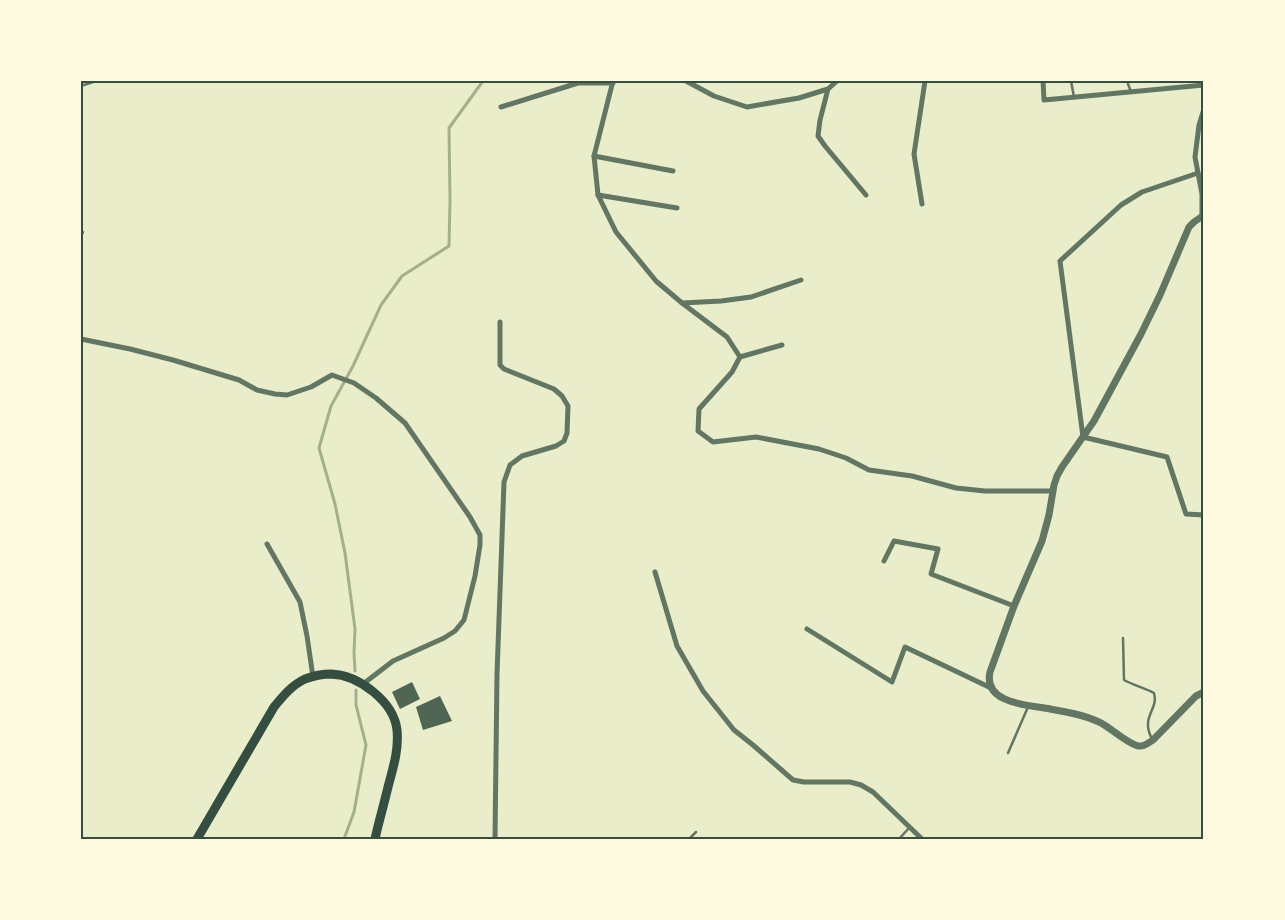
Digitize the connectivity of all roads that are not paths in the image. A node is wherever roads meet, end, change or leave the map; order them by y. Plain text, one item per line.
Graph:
1 (96, 81) edge
2 (686, 81) edge
3 (837, 81) edge
4 (925, 81) edge
5 (1042, 81) edge
6 (1071, 81) edge
7 (1127, 81) edge
8 (613, 82) edge
9 (1204, 85) edge
10 (81, 86) edge
11 (828, 89) junction
12 (1131, 92) junction
13 (1075, 98) junction
14 (501, 107) dead end
15 (1204, 109) edge
16 (594, 156) junction
17 (673, 172) dead end
18 (1198, 174) junction
19 (598, 195) junction
20 (866, 195) dead end
21 (922, 204) dead end
22 (677, 208) dead end
23 (1203, 215) edge
24 (84, 232) dead end
25 (81, 236) edge
26 (801, 280) dead end
27 (682, 303) junction
28 (500, 322) dead end
29 (81, 339) edge
30 (782, 345) dead end
31 (740, 357) junction
32 (1084, 437) junction
33 (1053, 491) junction
34 (1204, 515) edge
35 (266, 544) dead end
36 (884, 561) dead end
37 (655, 572) dead end
38 (1014, 606) junction
39 (807, 629) dead end
40 (1123, 638) dead end
41 (313, 677) junction
42 (363, 684) junction
43 (991, 688) junction
44 (1204, 692) edge
45 (1029, 706) junction
46 (1153, 740) junction
47 (1008, 754) dead end
48 (910, 827) junction
49 (696, 832) dead end
50 (196, 839) edge
51 (375, 839) edge
52 (495, 839) edge
53 (689, 839) edge
54 (899, 839) edge
55 (922, 839) edge

1 - 10 lane
2 - 11 street
3 - 11 street
4 - 21 street
5 - 13 street
6 - 13 lane
7 - 12 lane
8 - 14 street
8 - 16 street
9 - 12 street
11 - 20 street
12 - 13 street
15 - 18 street
16 - 17 street
16 - 19 street
18 - 23 street
18 - 32 street
19 - 22 street
19 - 27 street
23 - 32 street
24 - 25 lane
26 - 27 street
27 - 31 street
28 - 52 street
29 - 42 street
30 - 31 street
31 - 33 street
32 - 33 street
32 - 34 street
33 - 38 street
35 - 41 street
36 - 38 street
37 - 48 street
38 - 43 street
39 - 43 street
40 - 46 lane
41 - 42 main road
41 - 50 main road
42 - 51 main road
43 - 45 street
44 - 46 street
45 - 46 street
45 - 47 lane
48 - 54 lane
48 - 55 street
49 - 53 lane

